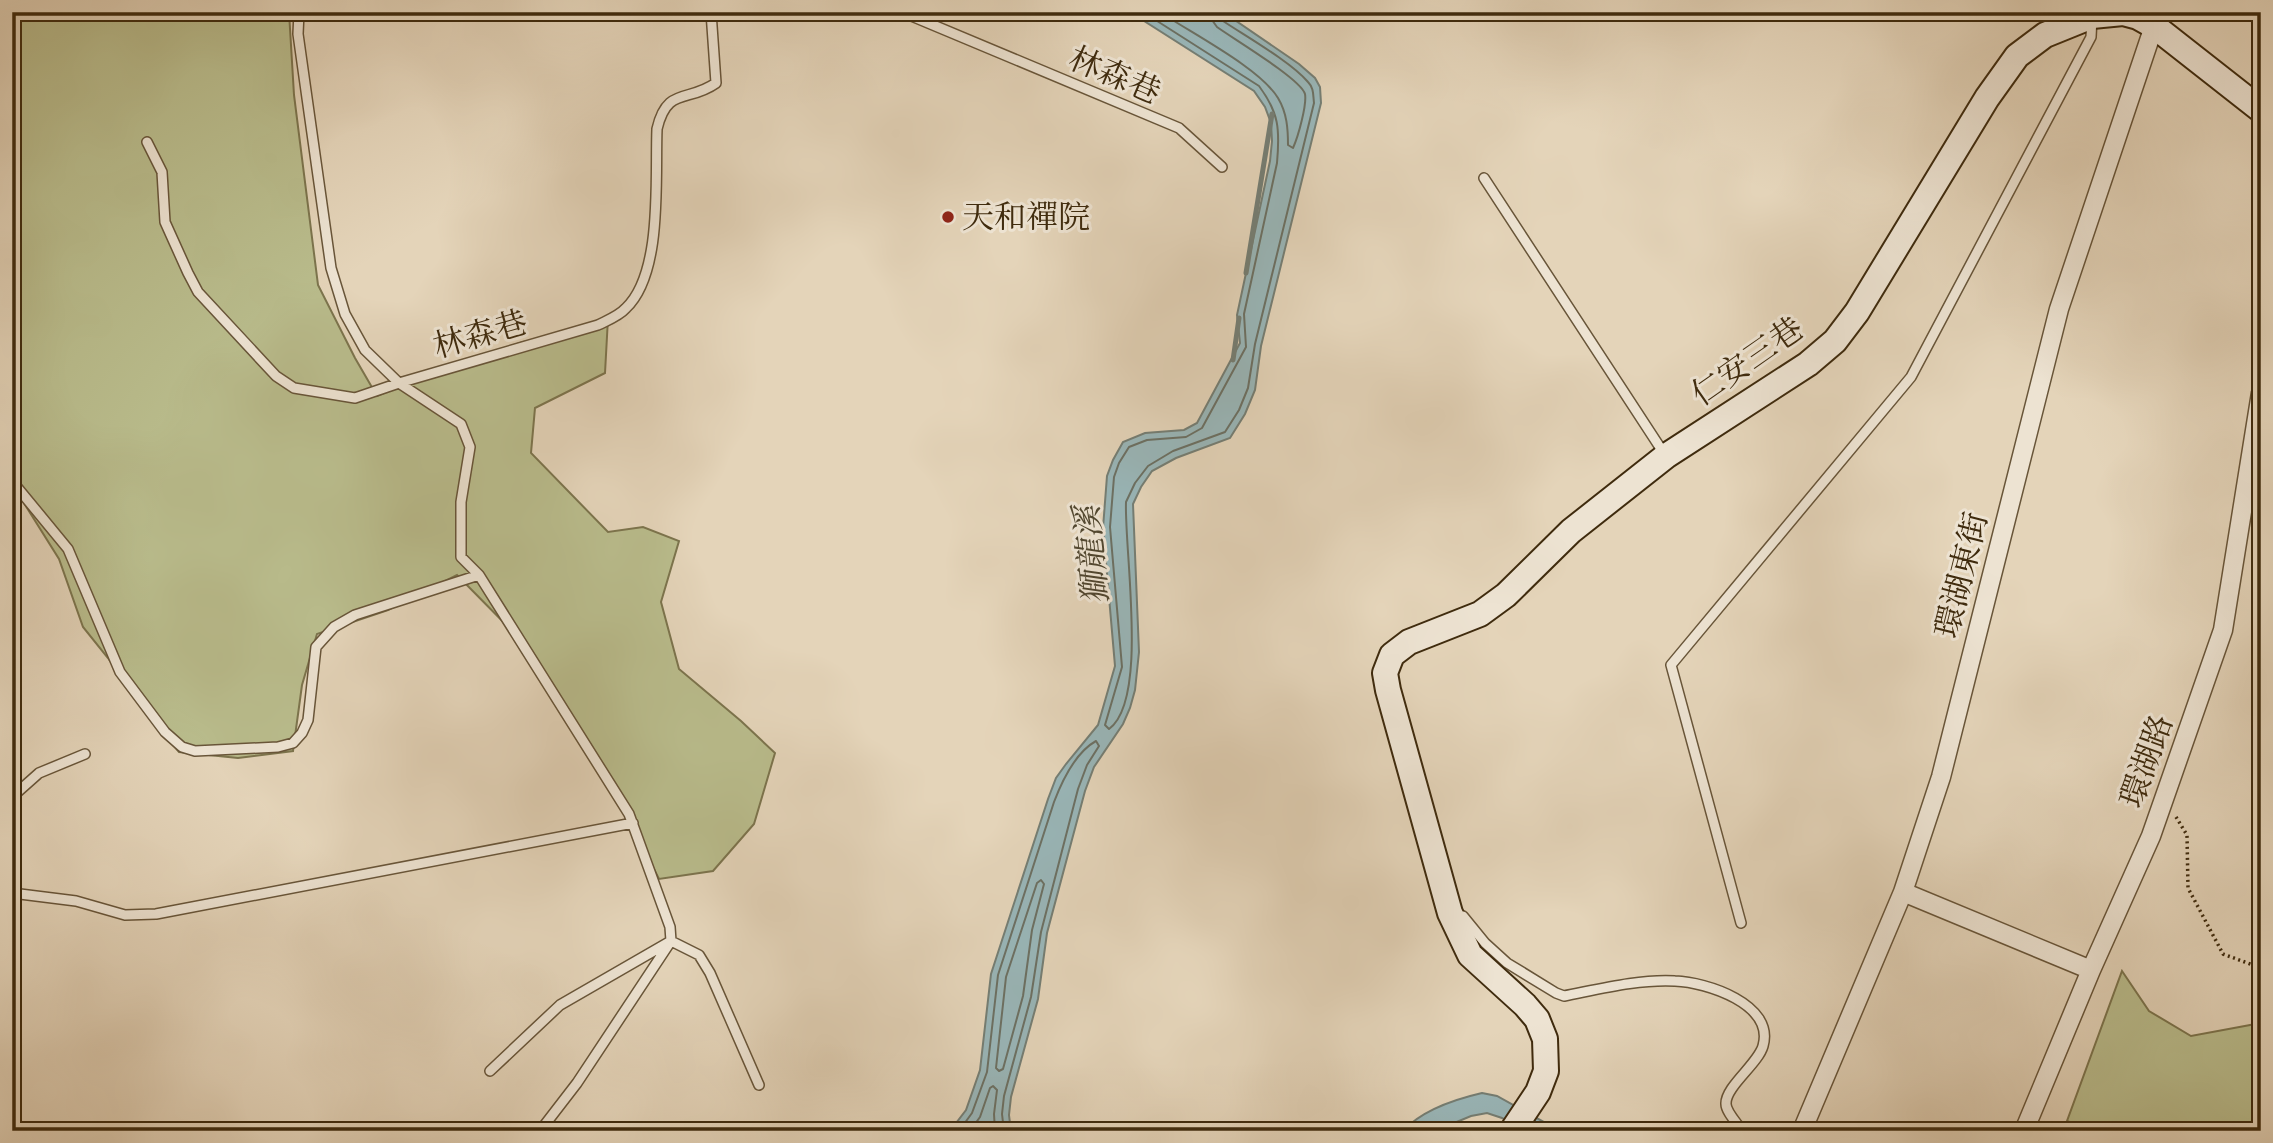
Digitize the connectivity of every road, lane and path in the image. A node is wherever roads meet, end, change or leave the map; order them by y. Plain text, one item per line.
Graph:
1 (299, 12) edge
2 (711, 12) edge
3 (902, 12) edge
4 (2094, 13) edge
5 (2154, 26) junction
6 (2261, 110) edge
7 (147, 142) dead end
8 (1222, 167) dead end
9 (1484, 178) dead end
10 (399, 383) junction
11 (2261, 393) edge
12 (1666, 456) junction
13 (12, 481) edge
14 (479, 575) junction
15 (85, 754) dead end
16 (12, 797) edge
17 (2165, 800) junction
18 (634, 823) junction
19 (1444, 892) junction
20 (1903, 892) junction
21 (12, 893) edge
22 (1741, 923) dead end
23 (671, 941) junction
24 (2261, 968) edge
25 (2091, 970) junction
26 (490, 1071) dead end
27 (759, 1085) dead end
28 (540, 1131) edge
29 (1512, 1131) edge
30 (1742, 1131) edge
31 (1802, 1131) edge
32 (2024, 1131) edge

1 - 10 lane, 林森巷
2 - 10 lane, 林森巷
3 - 8 lane, 林森巷
4 - 5 street, 仁安三巷
4 - 12 street, 仁安三巷
4 - 22 lane
5 - 6 street, 仁安三巷
5 - 20 street, 環湖東街
7 - 10 lane
9 - 12 lane
10 - 14 lane
11 - 17 street, 環湖路
12 - 19 street, 仁安三巷
13 - 14 lane
14 - 18 lane
15 - 16 lane
17 - 24 path
17 - 25 street, 環湖路
18 - 21 lane
18 - 23 lane
19 - 29 street
19 - 30 lane
20 - 25 street
20 - 31 street, 環湖東街
23 - 26 lane
23 - 27 lane
23 - 28 lane
25 - 32 street, 環湖路

